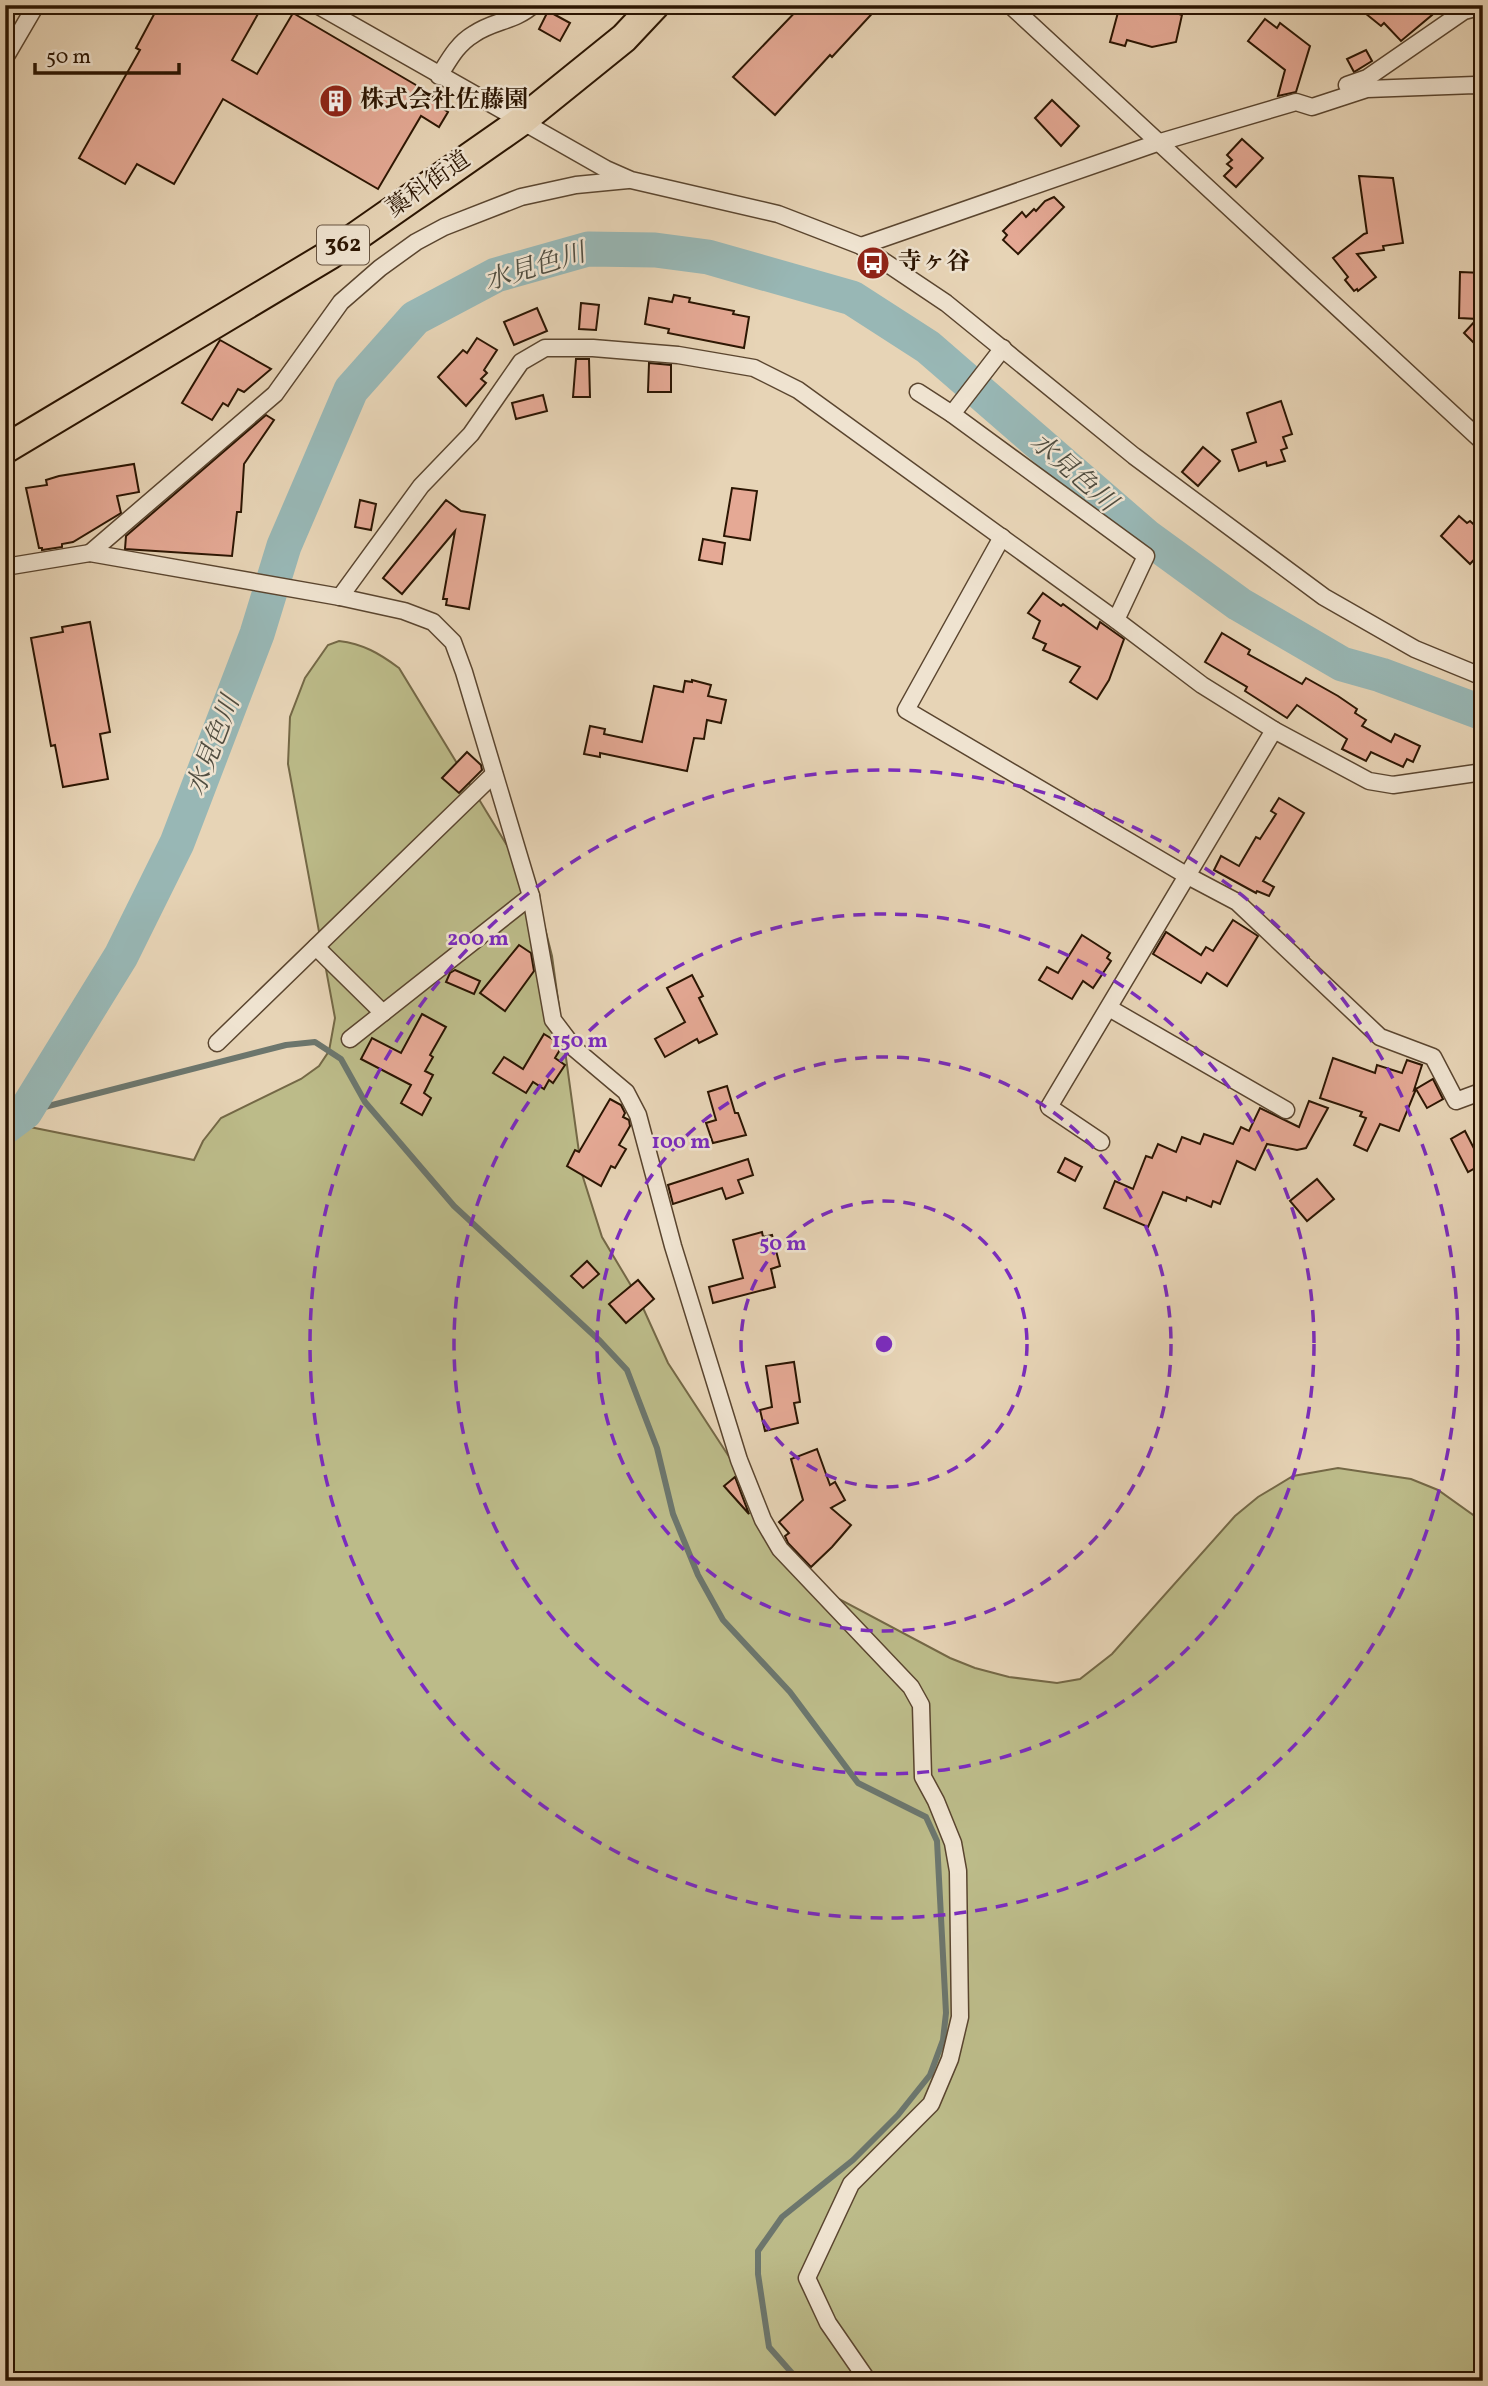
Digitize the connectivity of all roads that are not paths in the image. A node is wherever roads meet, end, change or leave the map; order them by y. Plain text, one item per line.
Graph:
1 (36, 5) edge
2 (317, 5) edge
3 (533, 5) edge
4 (655, 5) edge
5 (1010, 5) edge
6 (1483, 6) edge
7 (5, 58) edge
8 (439, 76) junction
9 (1483, 88) edge
10 (1296, 102) junction
11 (520, 122) junction
12 (1157, 143) junction
13 (631, 180) junction
14 (861, 246) junction
15 (1003, 348) junction
16 (918, 392) dead end
17 (952, 414) junction
18 (1483, 442) edge
19 (5, 449) edge
20 (1002, 537) junction
21 (90, 554) junction
22 (5, 568) edge
23 (340, 597) junction
24 (1116, 620) junction
25 (1483, 677) edge
26 (1274, 730) junction
27 (1483, 772) edge
28 (494, 774) junction
29 (1186, 875) junction
30 (531, 896) junction
31 (316, 947) junction
32 (1109, 1008) junction
33 (383, 1013) junction
34 (350, 1039) dead end
35 (218, 1043) dead end
36 (1483, 1091) edge
37 (1286, 1110) dead end
38 (1101, 1142) dead end
39 (869, 2381) edge

1 - 7 street
2 - 8 street
3 - 8 street
4 - 11 highway, 藁科街道 / 362
5 - 12 street
6 - 10 street
8 - 11 street
9 - 10 street
10 - 12 street
11 - 13 street
11 - 19 highway, 藁科街道 / 362
12 - 14 street
12 - 18 street
13 - 14 street
13 - 21 street
14 - 15 street
15 - 17 street
15 - 25 street
16 - 17 street
17 - 24 street
20 - 23 street
20 - 24 street
20 - 29 street
21 - 22 street
21 - 23 street
23 - 28 street
24 - 26 street
26 - 27 street
26 - 29 street
28 - 30 street
28 - 31 street
29 - 32 street
29 - 36 street
30 - 33 street
30 - 39 street
31 - 33 street
31 - 35 street
32 - 37 street
32 - 38 street
33 - 34 street

